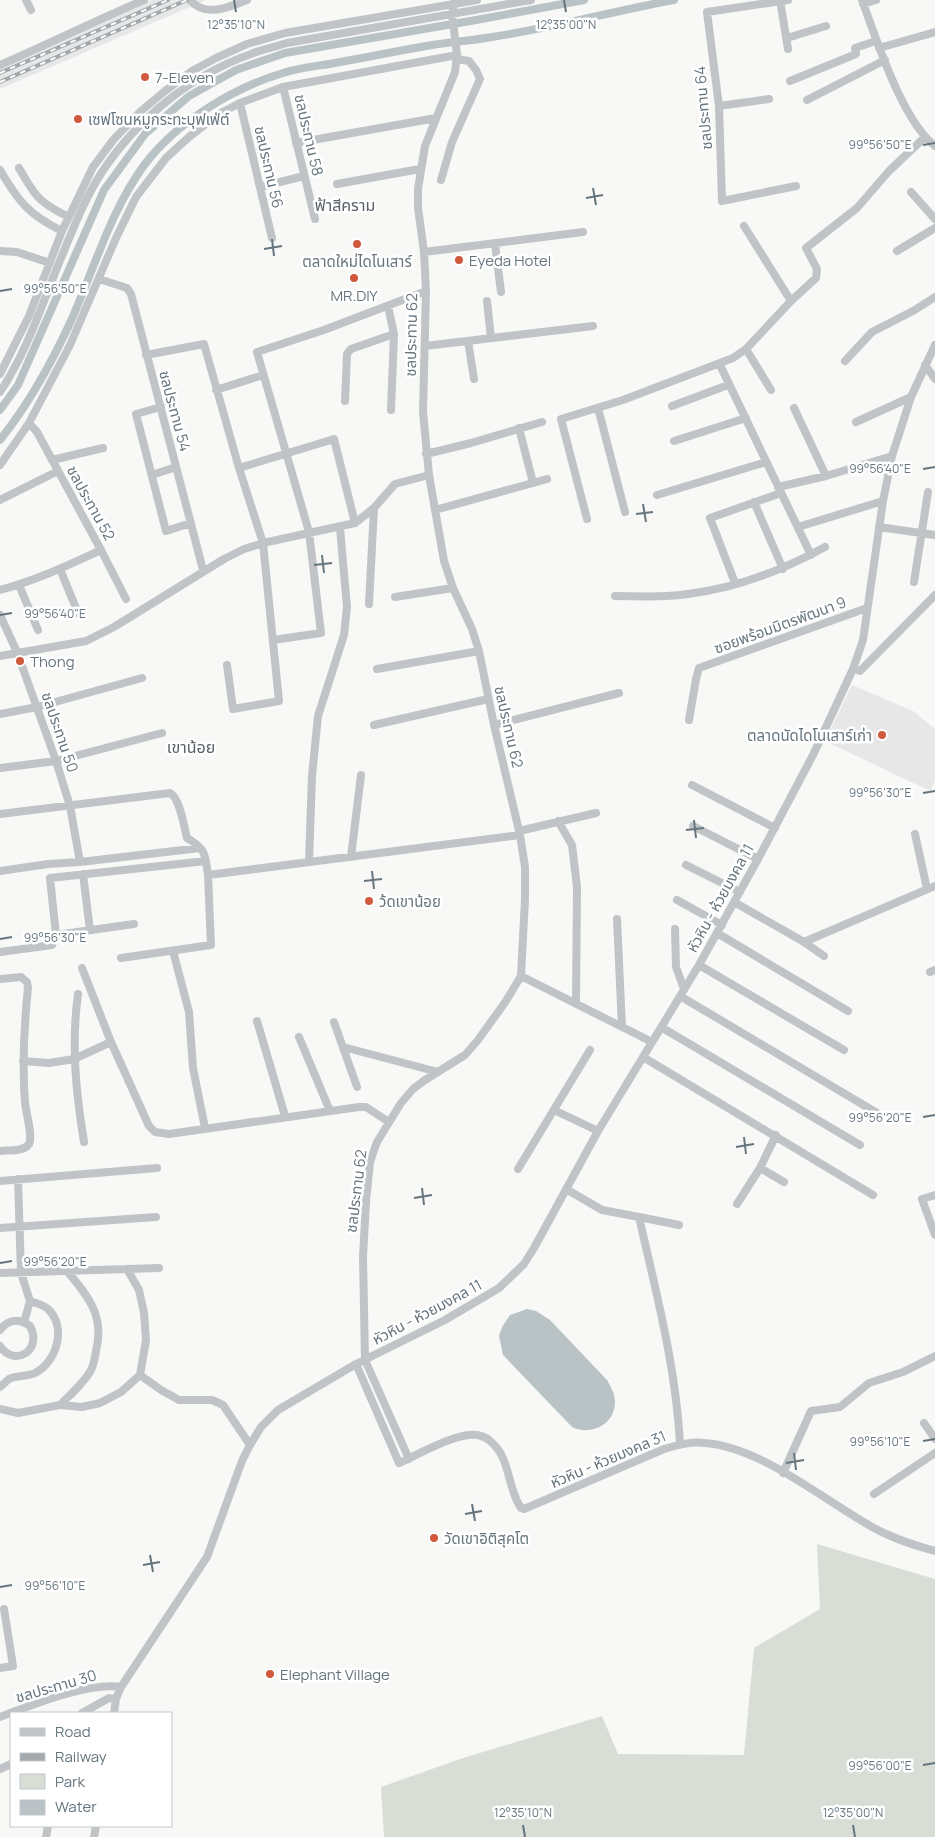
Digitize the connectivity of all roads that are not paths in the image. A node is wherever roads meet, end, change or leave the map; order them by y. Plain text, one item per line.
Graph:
1 (26, 0) edge
2 (144, 0) edge
3 (190, 0) edge
4 (247, 0) edge
5 (477, 0) edge
6 (531, 0) edge
7 (783, 0) edge
8 (876, 0) edge
9 (454, 2) edge
10 (863, 2) edge
11 (31, 10) dead end
12 (452, 14) junction
13 (826, 26) dead end
14 (935, 32) edge
15 (787, 38) junction
16 (878, 44) junction
17 (788, 49) dead end
18 (457, 57) junction
19 (885, 60) junction
20 (0, 65) edge
21 (790, 81) dead end
22 (283, 87) junction
23 (769, 99) dead end
24 (807, 100) dead end
25 (240, 103) junction
26 (719, 106) junction
27 (436, 118) junction
28 (924, 138) junction
29 (296, 143) junction
30 (935, 146) edge
31 (19, 168) dead end
32 (420, 169) junction
33 (0, 170) edge
34 (304, 176) junction
35 (441, 180) dead end
36 (337, 184) dead end
37 (796, 186) dead end
38 (260, 187) junction
39 (911, 192) dead end
40 (69, 217) junction
41 (315, 218) dead end
42 (935, 219) edge
43 (744, 226) dead end
44 (935, 228) edge
45 (62, 231) junction
46 (583, 232) dead end
47 (272, 238) dead end
48 (495, 244) junction
49 (0, 251) edge
50 (897, 251) dead end
51 (424, 252) junction
52 (50, 262) junction
53 (99, 279) junction
54 (426, 291) junction
55 (501, 292) dead end
56 (935, 297) edge
57 (487, 301) dead end
58 (791, 301) junction
59 (388, 306) junction
60 (593, 326) dead end
61 (394, 334) junction
62 (491, 338) junction
63 (468, 341) junction
64 (935, 344) edge
65 (425, 346) junction
66 (746, 350) junction
67 (146, 355) junction
68 (845, 361) dead end
69 (720, 364) junction
70 (925, 365) junction
71 (0, 374) edge
72 (263, 376) junction
73 (935, 378) edge
74 (474, 379) dead end
75 (728, 385) junction
76 (216, 390) junction
77 (770, 390) dead end
78 (0, 392) edge
79 (911, 396) junction
80 (345, 401) dead end
81 (672, 406) dead end
82 (161, 407) junction
83 (598, 408) junction
84 (794, 408) dead end
85 (392, 410) dead end
86 (746, 418) junction
87 (542, 422) dead end
88 (856, 422) dead end
89 (29, 423) junction
90 (519, 428) junction
91 (674, 441) dead end
92 (102, 448) dead end
93 (286, 453) junction
94 (426, 454) junction
95 (892, 456) junction
96 (52, 460) junction
97 (766, 462) junction
98 (0, 465) edge
99 (176, 466) junction
100 (239, 468) junction
101 (58, 471) junction
102 (152, 475) junction
103 (428, 475) junction
104 (826, 476) junction
105 (546, 479) dead end
106 (533, 483) junction
107 (780, 490) junction
108 (928, 492) dead end
109 (657, 495) dead end
110 (0, 500) edge
111 (883, 501) junction
112 (754, 502) junction
113 (374, 508) junction
114 (435, 510) junction
115 (625, 512) dead end
116 (587, 519) dead end
117 (191, 522) junction
118 (355, 523) junction
119 (798, 527) junction
120 (879, 527) junction
121 (340, 528) junction
122 (309, 532) junction
123 (922, 533) junction
124 (935, 535) edge
125 (263, 543) junction
126 (826, 547) dead end
127 (101, 550) junction
128 (811, 555) junction
129 (60, 569) junction
130 (783, 569) junction
131 (203, 570) junction
132 (914, 582) dead end
133 (735, 583) junction
134 (19, 585) junction
135 (453, 588) junction
136 (0, 590) edge
137 (935, 595) edge
138 (615, 596) dead end
139 (395, 597) dead end
140 (126, 600) dead end
141 (369, 604) dead end
142 (867, 608) junction
143 (78, 613) dead end
144 (0, 615) edge
145 (38, 630) dead end
146 (273, 640) junction
147 (479, 651) junction
148 (17, 652) junction
149 (0, 656) edge
150 (227, 665) dead end
151 (377, 669) dead end
152 (853, 669) junction
153 (142, 678) dead end
154 (619, 693) dead end
155 (488, 699) junction
156 (37, 707) junction
157 (0, 714) edge
158 (689, 720) dead end
159 (374, 725) dead end
160 (494, 725) junction
161 (162, 733) dead end
162 (56, 761) junction
163 (0, 768) edge
164 (361, 775) dead end
165 (692, 785) dead end
166 (70, 806) junction
167 (596, 813) dead end
168 (0, 814) edge
169 (558, 821) junction
170 (693, 826) dead end
171 (775, 828) junction
172 (520, 833) junction
173 (915, 834) dead end
174 (200, 848) junction
175 (351, 857) junction
176 (758, 859) junction
177 (206, 861) junction
178 (80, 862) junction
179 (309, 862) junction
180 (686, 865) dead end
181 (0, 871) edge
182 (83, 874) junction
183 (208, 875) junction
184 (931, 888) edge
185 (740, 892) junction
186 (678, 900) dead end
187 (734, 902) junction
188 (617, 919) dead end
189 (134, 924) dead end
190 (722, 924) junction
191 (675, 929) dead end
192 (90, 930) junction
193 (717, 933) junction
194 (56, 935) junction
195 (804, 942) junction
196 (173, 951) junction
197 (0, 952) edge
198 (824, 956) dead end
199 (121, 958) dead end
200 (699, 965) junction
201 (82, 968) dead end
202 (521, 976) junction
203 (0, 979) edge
204 (682, 993) junction
205 (78, 994) dead end
206 (576, 1003) junction
207 (848, 1011) dead end
208 (257, 1021) dead end
209 (334, 1022) dead end
210 (622, 1027) junction
211 (661, 1027) junction
212 (299, 1036) dead end
213 (111, 1042) junction
214 (652, 1042) junction
215 (343, 1047) junction
216 (590, 1050) dead end
217 (844, 1050) dead end
218 (643, 1057) junction
219 (74, 1059) junction
220 (23, 1061) junction
221 (438, 1072) junction
222 (357, 1087) dead end
223 (554, 1110) junction
224 (330, 1111) junction
225 (877, 1112) dead end
226 (285, 1116) junction
227 (389, 1122) junction
228 (205, 1128) junction
229 (598, 1131) junction
230 (776, 1135) junction
231 (84, 1142) dead end
232 (860, 1145) dead end
233 (0, 1151) edge
234 (157, 1168) dead end
235 (760, 1168) junction
236 (518, 1169) dead end
237 (18, 1179) junction
238 (0, 1180) edge
239 (784, 1182) dead end
240 (566, 1189) junction
241 (873, 1195) dead end
242 (935, 1195) edge
243 (737, 1204) dead end
244 (156, 1217) dead end
245 (639, 1217) junction
246 (679, 1225) dead end
247 (19, 1227) junction
248 (0, 1228) edge
249 (935, 1233) edge
250 (159, 1268) dead end
251 (127, 1269) junction
252 (66, 1271) junction
253 (0, 1273) edge
254 (21, 1273) junction
255 (30, 1301) junction
256 (24, 1322) junction
257 (0, 1330) edge
258 (0, 1346) edge
259 (935, 1356) edge
260 (365, 1360) junction
261 (356, 1364) junction
262 (140, 1375) junction
263 (0, 1387) edge
264 (60, 1406) junction
265 (0, 1409) edge
266 (924, 1424) dead end
267 (935, 1439) edge
268 (680, 1444) junction
269 (250, 1445) junction
270 (935, 1453) edge
271 (409, 1459) junction
272 (783, 1473) junction
273 (874, 1494) dead end
274 (935, 1551) edge
275 (4, 1609) dead end
276 (0, 1668) edge
277 (121, 1687) junction
278 (116, 1699) junction
279 (15, 1712) edge
280 (84, 1712) edge
281 (114, 1712) edge

1 - 11 street
2 - 20 street
3 - 4 street
5 - 9 street
6 - 12 street
7 - 15 street
7 - 26 street, ชลประทาน 64
8 - 10 street
9 - 12 street
9 - 40 street
10 - 16 street
12 - 18 street
12 - 78 street
13 - 15 street
14 - 16 street
15 - 17 street
16 - 19 street
16 - 21 street
18 - 22 street
18 - 27 street, ชลประทาน 62
18 - 35 street
19 - 24 street
19 - 28 street
22 - 25 street
22 - 29 street, ชลประทาน 58
23 - 26 street
25 - 38 street, ชลประทาน 56
25 - 53 street
26 - 37 street, ชลประทาน 64
27 - 29 street
27 - 32 street, ชลประทาน 62
28 - 30 street
28 - 58 street
29 - 34 street, ชลประทาน 58
31 - 40 street
32 - 36 street
32 - 51 street, ชลประทาน 62
33 - 45 street
34 - 38 street
34 - 41 street, ชลประทาน 58
38 - 47 street, ชลประทาน 56
39 - 42 street
40 - 45 street
43 - 58 street
44 - 50 street
45 - 52 street
46 - 48 street
48 - 51 street
48 - 55 street
49 - 52 street
51 - 54 street, ชลประทาน 62
52 - 71 street
53 - 67 street, ชลประทาน 54
53 - 89 street
54 - 59 street
54 - 65 street, ชลประทาน 62
56 - 68 street
57 - 62 street
58 - 66 street
59 - 61 street
59 - 72 street
60 - 62 street
61 - 80 street
61 - 85 street
62 - 63 street
63 - 65 street
63 - 74 street
64 - 70 street, หัวหิน - ห้วยมงคล 11
65 - 94 street, ชลประทาน 62
66 - 69 street
66 - 77 street
67 - 76 street
67 - 82 street, ชลประทาน 54
69 - 75 street
69 - 83 street
70 - 73 street
70 - 79 street, หัวหิน - ห้วยมงคล 11
72 - 76 street
72 - 93 street
75 - 81 street
75 - 86 street
76 - 100 street
79 - 88 street
79 - 95 street, หัวหิน - ห้วยมงคล 11
82 - 99 street, ชลประทาน 54
82 - 102 street
83 - 115 street
83 - 116 street
84 - 104 street
86 - 91 street
86 - 97 street
87 - 90 street
89 - 96 street, ชลประทาน 52
89 - 98 street
90 - 94 street
90 - 106 street
92 - 96 street
93 - 100 street
93 - 118 street
93 - 122 street
94 - 103 street, ชลประทาน 62
95 - 104 street
95 - 111 street, หัวหิน - ห้วยมงคล 11
96 - 101 street, ชลประทาน 52
97 - 107 street
97 - 109 street
99 - 102 street
99 - 117 street, ชลประทาน 54
100 - 125 street
101 - 110 street
101 - 127 street, ชลประทาน 52
102 - 117 street
103 - 113 street
103 - 114 street, ชลประทาน 62
104 - 107 street
105 - 106 street
106 - 114 street
107 - 112 street
107 - 119 street
108 - 123 street
111 - 119 street
111 - 120 street, หัวหิน - ห้วยมงคล 11
112 - 130 street
112 - 133 street
113 - 118 street
113 - 141 street
114 - 135 street, ชลประทาน 62
117 - 131 street, ชลประทาน 54
118 - 121 street
119 - 128 street
120 - 123 street
120 - 142 street, หัวหิน - ห้วยมงคล 11
121 - 122 street
121 - 179 street
122 - 125 street
122 - 146 street
123 - 124 street
123 - 132 street
125 - 131 street
125 - 146 street
126 - 128 street
127 - 129 street
127 - 140 street, ชลประทาน 52
128 - 130 street
129 - 134 street
129 - 143 street
130 - 133 street
131 - 148 street
133 - 138 street
134 - 136 street
134 - 145 street
135 - 139 street
135 - 147 street, ชลประทาน 62
137 - 152 street
142 - 152 street, หัวหิน - ห้วยมงคล 11
142 - 158 street, ซอยพร้อมมิตรพัฒนา 9
144 - 148 street, ชลประทาน 50
146 - 150 street
147 - 151 street
147 - 155 street, ชลประทาน 62
148 - 149 street
148 - 156 street, ชลประทาน 50
152 - 171 street, หัวหิน - ห้วยมงคล 11
153 - 156 street
154 - 160 street
155 - 159 street
155 - 160 street, ชลประทาน 62
156 - 157 street
156 - 162 street, ชลประทาน 50
160 - 172 street, ชลประทาน 62
161 - 162 street
162 - 163 street
162 - 166 street, ชลประทาน 50
164 - 175 street
165 - 171 street
166 - 168 street
166 - 174 street
166 - 178 street, ชลประทาน 50
167 - 169 street
169 - 172 street
169 - 206 street
170 - 176 street
171 - 176 street, หัวหิน - ห้วยมงคล 11
172 - 175 street
172 - 202 street, ชลประทาน 62
173 - 184 street
174 - 177 street
174 - 178 street
175 - 179 street
176 - 185 street, หัวหิน - ห้วยมงคล 11
177 - 182 street
177 - 183 street
178 - 181 street
179 - 183 street
180 - 185 street
182 - 192 street
182 - 194 street
183 - 196 street
184 - 195 street
185 - 187 street, หัวหิน - ห้วยมงคล 11
186 - 190 street
187 - 190 street, หัวหิน - ห้วยมงคล 11
187 - 195 street
188 - 210 street
189 - 192 street
190 - 193 street, หัวหิน - ห้วยมงคล 11
191 - 204 street
192 - 194 street
193 - 200 street, หัวหิน - ห้วยมงคล 11
193 - 207 street
194 - 197 street
195 - 198 street
196 - 199 street
196 - 228 street
200 - 204 street, หัวหิน - ห้วยมงคล 11
200 - 217 street
201 - 213 street
202 - 206 street
202 - 221 street, ชลประทาน 62
203 - 220 street
204 - 211 street, หัวหิน - ห้วยมงคล 11
204 - 225 street
205 - 219 street
206 - 210 street
208 - 226 street
209 - 215 street
210 - 214 street
211 - 214 street, หัวหิน - ห้วยมงคล 11
211 - 232 street
212 - 224 street
213 - 219 street
213 - 228 street
214 - 218 street, หัวหิน - ห้วยมงคล 11
215 - 221 street
215 - 222 street
216 - 223 street
218 - 229 street, หัวหิน - ห้วยมงคล 11
218 - 230 street
219 - 220 street
219 - 231 street
220 - 233 street
221 - 227 street, ชลประทาน 62
223 - 229 street
223 - 236 street
224 - 226 street
224 - 227 street
226 - 228 street
227 - 260 street, ชลประทาน 62
229 - 240 street, หัวหิน - ห้วยมงคล 11
230 - 235 street
230 - 241 street
234 - 237 street
235 - 239 street
235 - 243 street
237 - 238 street
237 - 247 street
240 - 245 street
240 - 260 street, หัวหิน - ห้วยมงคล 11
242 - 249 street
244 - 247 street
245 - 246 street
245 - 268 street
247 - 248 street
247 - 254 street
250 - 251 street
251 - 252 street
251 - 262 street
252 - 254 street
252 - 264 street
253 - 254 street
254 - 255 street
255 - 256 street
255 - 263 street
256 - 257 street
256 - 258 street
259 - 272 street
260 - 261 street, หัวหิน - ห้วยมงคล 11
260 - 271 street
261 - 269 street, หัวหิน - ห้วยมงคล 11
261 - 271 street
262 - 264 street
262 - 269 street
264 - 265 street
266 - 267 street
268 - 271 street, หัวหิน - ห้วยมงคล 31
268 - 272 street, หัวหิน - ห้วยมงคล 31
269 - 277 street, หัวหิน - ห้วยมงคล 11
270 - 273 street
272 - 274 street, หัวหิน - ห้วยมงคล 31
275 - 276 street
277 - 278 street, หัวหิน - ห้วยมงคล 11
277 - 279 street, ชลประทาน 30
278 - 280 street
278 - 281 street, หัวหิน - ห้วยมงคล 11

